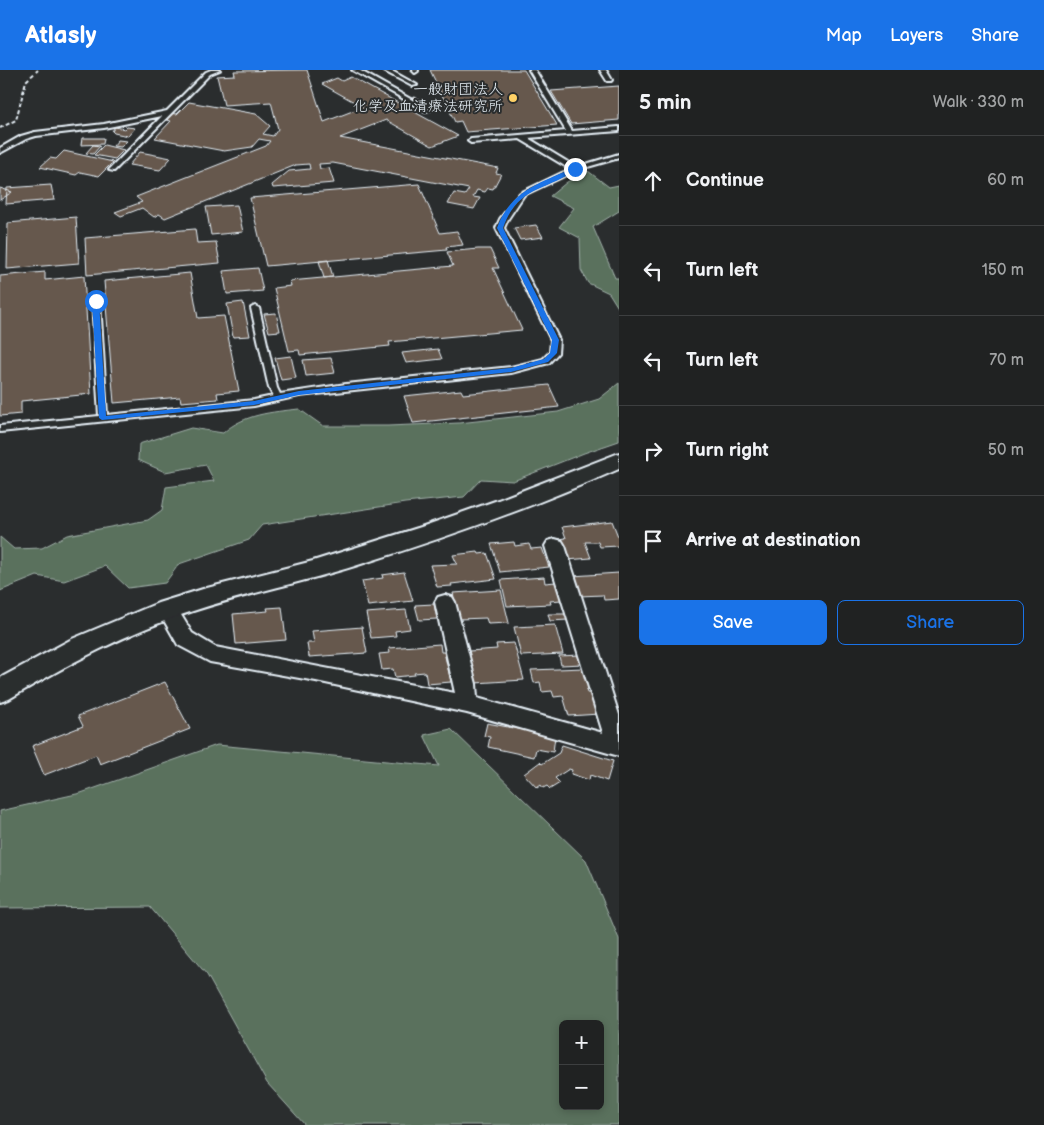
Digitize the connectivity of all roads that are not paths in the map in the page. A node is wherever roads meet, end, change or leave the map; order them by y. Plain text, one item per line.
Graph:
1 (217, 70) edge
2 (354, 70) edge
3 (385, 70) edge
4 (532, 70) edge
5 (603, 70) edge
6 (609, 80) dead end
7 (414, 85) dead end
8 (427, 110) dead end
9 (167, 113) junction
10 (619, 129) edge
11 (570, 133) junction
12 (521, 137) junction
13 (471, 141) dead end
14 (0, 151) edge
15 (619, 156) edge
16 (575, 169) junction
17 (112, 170) dead end
18 (96, 301) dead end
19 (255, 308) dead end
20 (278, 398) junction
21 (102, 418) junction
22 (0, 428) edge
23 (619, 460) edge
24 (554, 546) dead end
25 (445, 602) dead end
26 (168, 610) junction
27 (0, 691) edge
28 (467, 704) junction
29 (618, 746) edge

1 - 9 lane
2 - 8 lane
3 - 7 lane
4 - 11 lane
5 - 6 lane
9 - 14 lane
9 - 17 lane
10 - 11 lane
11 - 12 lane
12 - 13 lane
12 - 16 lane
15 - 16 lane
16 - 20 lane
18 - 21 lane
19 - 20 lane
20 - 21 lane
21 - 22 lane
23 - 26 street
24 - 29 street
25 - 28 street
26 - 27 street
26 - 28 street
28 - 29 street

